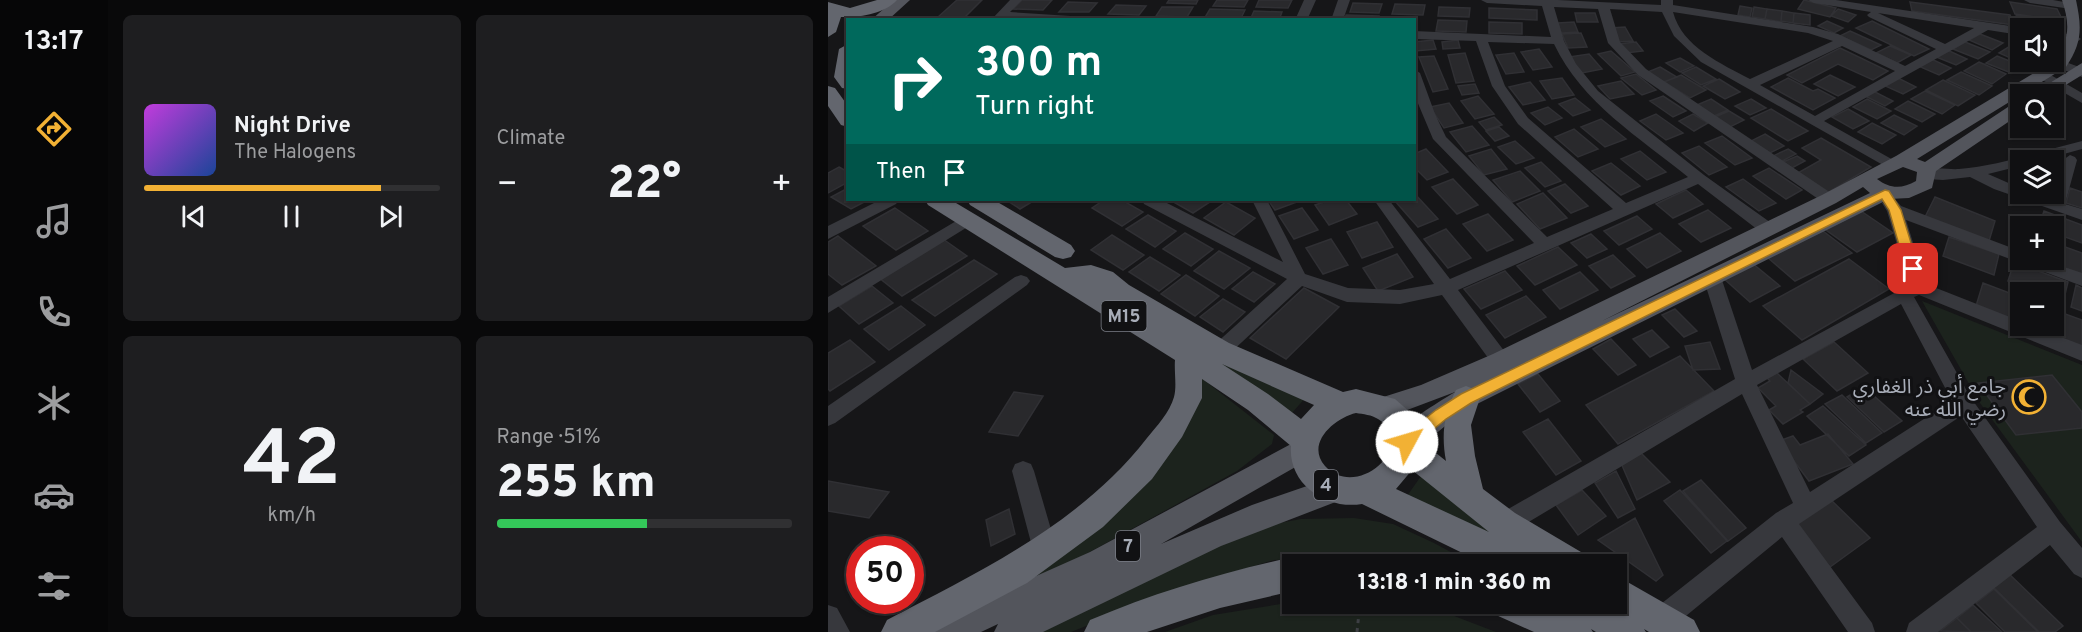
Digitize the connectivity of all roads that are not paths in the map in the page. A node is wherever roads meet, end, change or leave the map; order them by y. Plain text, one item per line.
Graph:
1 (903, 0) edge
2 (1016, 0) edge
3 (1310, 0) edge
4 (1344, 0) edge
5 (1487, 0) edge
6 (1814, 0) edge
7 (2030, 0) edge
8 (1546, 3) junction
9 (2070, 3) edge
10 (830, 5) edge
11 (1602, 5) junction
12 (1672, 5) edge
13 (1854, 6) junction
14 (882, 8) edge
15 (999, 17) edge
16 (870, 18) edge
17 (1022, 18) edge
18 (1301, 18) edge
19 (1338, 18) edge
20 (1986, 26) junction
21 (2010, 30) edge
22 (828, 32) edge
23 (1416, 35) edge
24 (2064, 37) edge
25 (1481, 39) junction
26 (2075, 39) junction
27 (1842, 41) junction
28 (1558, 42) junction
29 (1945, 48) junction
30 (846, 57) edge
31 (2064, 59) edge
32 (2064, 65) edge
33 (1903, 70) junction
34 (2081, 71) edge
35 (2046, 72) edge
36 (2042, 74) junction
37 (1416, 78) edge
38 (846, 81) edge
39 (1755, 82) junction
40 (2057, 83) junction
41 (828, 92) edge
42 (2082, 99) edge
43 (2010, 114) edge
44 (846, 118) edge
45 (1820, 118) junction
46 (2082, 145) edge
47 (2061, 150) edge
48 (1896, 162) junction
49 (2076, 162) edge
50 (2010, 163) edge
51 (1927, 172) junction
52 (1972, 172) junction
53 (1699, 178) junction
54 (1865, 178) junction
55 (1829, 199) junction
56 (889, 201) edge
57 (940, 201) edge
58 (1151, 201) edge
59 (1260, 201) edge
60 (1382, 201) edge
61 (1890, 202) junction
62 (2057, 206) junction
63 (973, 209) edge
64 (1624, 210) junction
65 (2082, 215) edge
66 (1768, 229) junction
67 (828, 233) edge
68 (1020, 238) junction
69 (1545, 245) junction
70 (1063, 251) dead end
71 (2010, 253) edge
72 (2054, 270) edge
73 (1062, 277) junction
74 (1712, 277) junction
75 (1299, 278) junction
76 (2082, 280) edge
77 (1021, 281) dead end
78 (1446, 288) junction
79 (1911, 291) junction
80 (828, 306) edge
81 (1220, 351) junction
82 (2082, 353) edge
83 (1188, 355) junction
84 (1501, 361) junction
85 (1746, 382) junction
86 (1466, 398) junction
87 (1341, 404) junction
88 (1964, 404) junction
89 (1386, 407) junction
90 (828, 417) edge
91 (1305, 444) junction
92 (1407, 445) junction
93 (1023, 471) dead end
94 (1350, 490) junction
95 (1469, 495) junction
96 (1806, 506) junction
97 (1784, 521) junction
98 (1504, 524) junction
99 (2052, 530) junction
100 (1045, 550) junction
101 (1499, 554) edge
102 (1553, 554) edge
103 (2082, 566) edge
104 (1282, 576) edge
105 (1627, 599) edge
106 (1533, 614) edge
107 (1599, 614) edge
108 (828, 617) edge
109 (1671, 626) edge
110 (838, 632) edge
111 (899, 632) edge
112 (946, 632) edge
113 (1010, 632) edge
114 (1102, 632) edge
115 (1575, 632) edge
116 (1628, 632) edge
117 (1863, 632) edge
118 (1918, 632) edge

1 - 14 main road
2 - 15 street
3 - 18 street
4 - 19 street
5 - 8 street
6 - 13 street
7 - 9 street
8 - 11 street
8 - 28 street
9 - 26 main road
10 - 14 highway
10 - 22 highway
11 - 12 street
11 - 55 street
12 - 27 street
12 - 39 street
12 - 48 street
13 - 20 street
13 - 29 street
14 - 16 highway
15 - 17 street
20 - 21 street
20 - 29 street
23 - 25 street
24 - 26 street
25 - 28 street
25 - 64 street
26 - 31 main road
27 - 33 street
27 - 39 street
28 - 53 street
29 - 33 street
30 - 38 highway
32 - 34 street
33 - 45 street
34 - 40 main road
35 - 36 main road
36 - 40 street
36 - 48 main road
37 - 69 street
39 - 45 street
40 - 42 street
41 - 44 highway
43 - 51 main road
45 - 48 street
46 - 47 street
48 - 51 main road
48 - 54 main road
49 - 62 street
50 - 52 street
51 - 52 street
51 - 61 main road
52 - 62 street
53 - 64 street
53 - 66 street
54 - 55 main road
54 - 61 main road
55 - 66 main road
56 - 67 street
57 - 63 highway, M15
58 - 75 street
59 - 75 street
60 - 78 street
61 - 71 street
61 - 74 main road
61 - 79 street
62 - 65 street
63 - 68 highway, M15
63 - 80 street
64 - 69 street
66 - 84 main road
68 - 70 highway, M15
68 - 73 highway, M15
69 - 78 street
72 - 76 street
73 - 81 highway, M15
73 - 83 highway, M15
74 - 85 street
74 - 86 main road
75 - 78 street
75 - 81 street
77 - 90 street
78 - 84 street
79 - 82 street
79 - 85 street
79 - 88 street
81 - 87 highway, M15
83 - 91 highway, M15
83 - 100 highway
84 - 89 main road
85 - 96 street
85 - 98 street
86 - 92 main road
86 - 95 highway
87 - 89 highway
87 - 91 highway
88 - 96 street
88 - 99 street
89 - 92 highway
91 - 94 highway, 4
91 - 112 main road, 7
92 - 94 highway, 4
92 - 95 highway
93 - 100 street
94 - 101 highway, 4
94 - 113 main road, 7
95 - 98 highway
96 - 97 street
97 - 109 street
97 - 117 street
98 - 102 highway
99 - 103 street
99 - 118 street
100 - 111 highway
104 - 114 highway
105 - 109 highway
106 - 115 highway
107 - 116 highway
108 - 110 street

